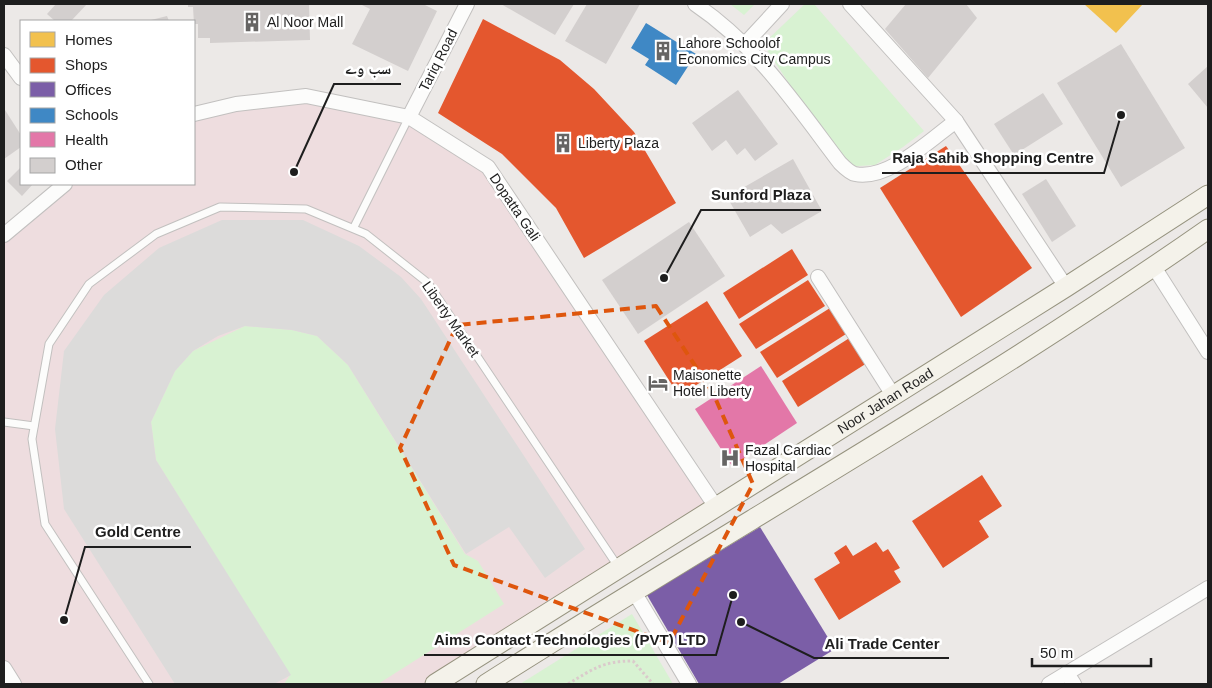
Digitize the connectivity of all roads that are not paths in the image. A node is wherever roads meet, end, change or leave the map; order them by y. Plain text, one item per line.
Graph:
1 (467, 4) edge
2 (695, 4) edge
3 (782, 4) edge
4 (850, 4) edge
5 (746, 44) junction
6 (4, 55) edge
7 (20, 77) edge
8 (195, 114) edge
9 (409, 117) junction
10 (956, 121) junction
11 (64, 185) edge
12 (1208, 194) edge
13 (354, 227) junction
14 (1208, 228) edge
15 (4, 235) edge
16 (1154, 268) junction
17 (818, 277) dead end
18 (1066, 287) junction
19 (1208, 352) edge
20 (893, 395) junction
21 (4, 422) edge
22 (34, 426) junction
23 (716, 507) junction
24 (619, 568) junction
25 (1208, 588) edge
26 (633, 590) junction
27 (4, 668) edge
28 (1070, 679) edge
29 (14, 684) edge
30 (149, 684) edge
31 (434, 684) edge
32 (486, 684) edge
33 (689, 684) edge
34 (1049, 684) edge

1 - 9 street, Tariq Road
2 - 5 street
3 - 5 street
4 - 10 street
5 - 10 street
6 - 7 street
8 - 9 street, Dopatta Gali
9 - 13 lane
9 - 23 street, Dopatta Gali
10 - 18 street
11 - 15 street
12 - 18 street, Noor Jahan Road
13 - 22 lane, Liberty Market
13 - 24 lane, Liberty Market
14 - 16 street
16 - 19 street
16 - 26 street
17 - 20 street
18 - 20 street, Noor Jahan Road
20 - 23 street, Noor Jahan Road
21 - 22 lane
22 - 30 lane, Liberty Market
23 - 24 street, Noor Jahan Road
24 - 31 street, Noor Jahan Road
25 - 28 street
26 - 32 street
26 - 33 street
27 - 29 street
28 - 34 street

